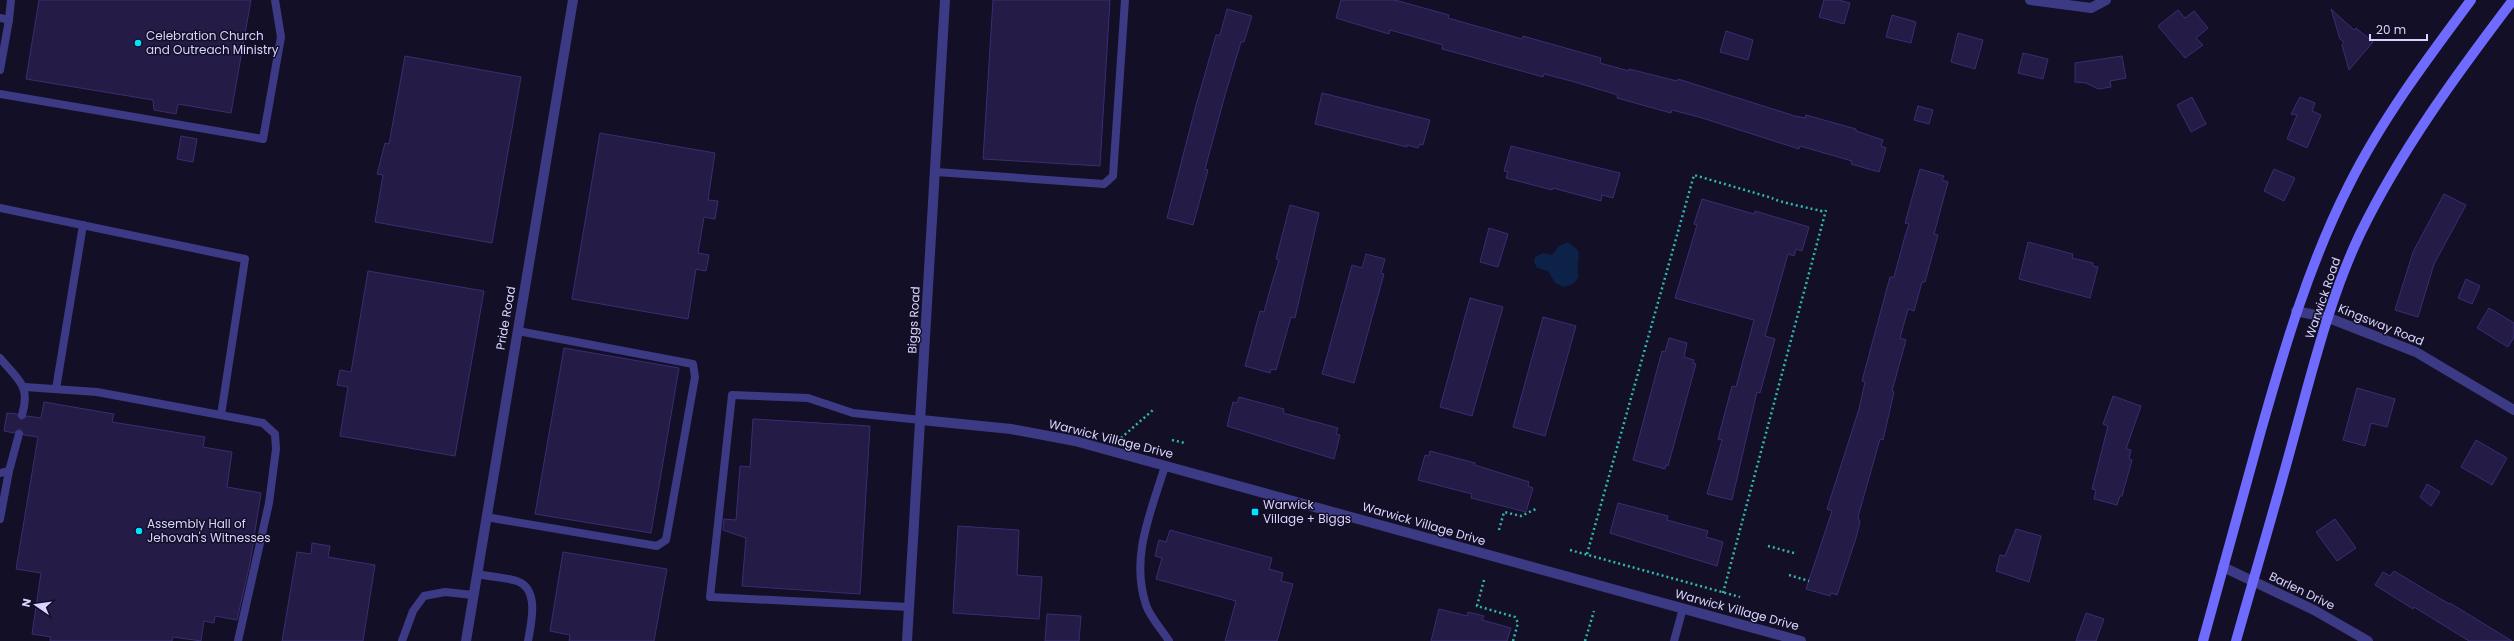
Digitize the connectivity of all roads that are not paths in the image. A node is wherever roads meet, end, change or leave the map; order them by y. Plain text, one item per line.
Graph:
1 (11, 0) edge
2 (275, 0) edge
3 (573, 0) edge
4 (945, 0) edge
5 (1125, 0) edge
6 (2030, 0) edge
7 (2106, 0) edge
8 (2471, 0) edge
9 (2513, 0) edge
10 (4, 19) edge
11 (0, 70) edge
12 (0, 94) edge
13 (936, 172) junction
14 (0, 208) edge
15 (83, 225) junction
16 (2296, 311) junction
17 (2329, 318) junction
18 (518, 331) junction
19 (0, 358) edge
20 (25, 387) junction
21 (56, 389) junction
22 (2514, 410) edge
23 (22, 415) dead end
24 (221, 415) junction
25 (921, 420) junction
26 (19, 434) dead end
27 (1165, 466) junction
28 (9, 471) junction
29 (0, 473) edge
30 (486, 517) junction
31 (0, 519) edge
32 (2223, 567) junction
33 (477, 574) junction
34 (2253, 582) junction
35 (473, 595) junction
36 (909, 607) junction
37 (1683, 608) junction
38 (238, 641) edge
39 (402, 641) edge
40 (466, 641) edge
41 (528, 641) edge
42 (907, 641) edge
43 (1169, 641) edge
44 (1674, 641) edge
45 (1801, 641) edge
46 (2202, 641) edge
47 (2236, 641) edge
48 (2368, 641) edge

1 - 10 lane
2 - 12 lane
3 - 18 street, Pride Road
4 - 13 street, Biggs Road
5 - 13 lane
6 - 7 street
8 - 16 main road, Warwick Road
9 - 17 main road, Warwick Road
10 - 11 lane
13 - 25 street, Biggs Road
14 - 15 lane
15 - 21 lane
15 - 24 lane
16 - 17 street, Kingsway Road
16 - 32 main road, Warwick Road
17 - 22 street, Kingsway Road
17 - 34 main road, Warwick Road
18 - 30 street, Pride Road
18 - 30 lane
19 - 20 lane
20 - 21 lane
20 - 23 lane
21 - 24 lane
24 - 38 lane
25 - 27 street, Warwick Village Drive
25 - 36 street, Biggs Road
25 - 36 lane
26 - 28 lane
27 - 37 street, Warwick Village Drive
27 - 43 lane
28 - 29 lane
28 - 31 lane
30 - 33 street, Pride Road
32 - 34 street, Barlen Drive
32 - 46 main road, Warwick Road
33 - 35 street, Pride Road
33 - 41 lane
34 - 47 main road, Warwick Road
34 - 48 street, Barlen Drive
35 - 39 lane
35 - 40 street, Pride Road
36 - 42 street, Biggs Road
37 - 44 lane
37 - 45 street, Warwick Village Drive

